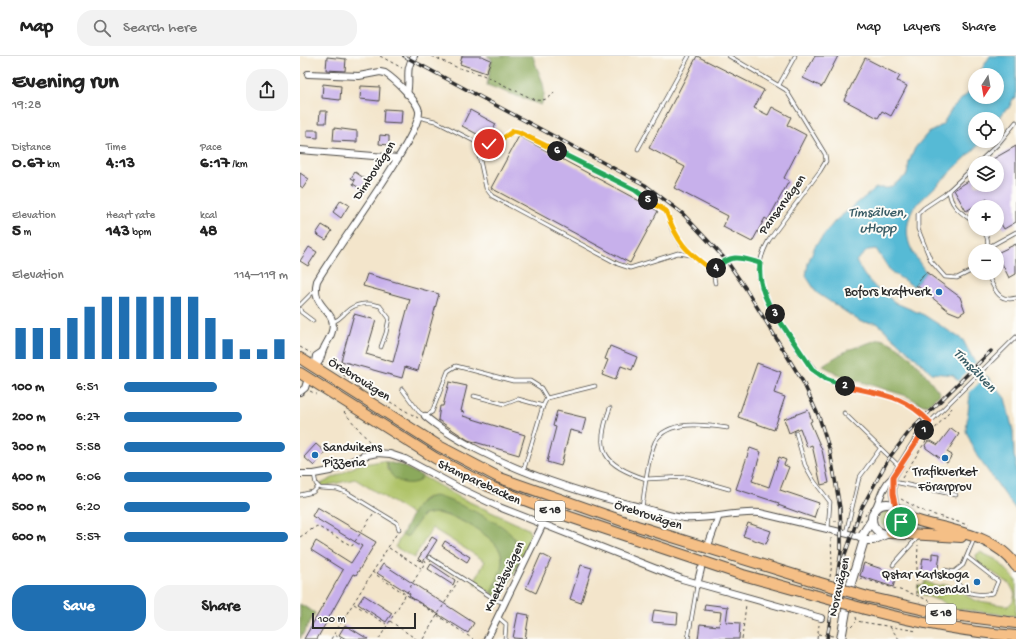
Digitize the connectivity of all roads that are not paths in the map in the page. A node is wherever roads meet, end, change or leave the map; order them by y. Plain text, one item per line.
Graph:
1 (414, 56) edge
2 (689, 56) edge
3 (729, 56) edge
4 (796, 56) edge
5 (308, 74) dead end
6 (779, 85) junction
7 (407, 94) junction
8 (418, 117) junction
9 (1016, 122) edge
10 (476, 142) junction
11 (638, 149) dead end
12 (300, 150) edge
13 (985, 156) edge
14 (398, 158) junction
15 (968, 172) edge
16 (949, 190) junction
17 (968, 217) edge
18 (1016, 232) edge
19 (996, 244) edge
20 (691, 255) junction
21 (760, 263) junction
22 (713, 271) junction
23 (968, 272) edge
24 (990, 280) edge
25 (715, 283) dead end
26 (314, 291) junction
27 (1016, 298) edge
28 (300, 305) edge
29 (300, 309) edge
30 (313, 321) dead end
31 (333, 322) junction
32 (1016, 337) edge
33 (381, 347) dead end
34 (300, 358) edge
35 (314, 367) junction
36 (303, 378) edge
37 (595, 386) dead end
38 (402, 389) dead end
39 (300, 392) edge
40 (474, 396) dead end
41 (547, 398) junction
42 (543, 406) junction
43 (610, 408) dead end
44 (844, 413) dead end
45 (425, 416) junction
46 (930, 422) junction
47 (727, 428) dead end
48 (796, 433) dead end
49 (918, 437) joint
50 (880, 449) junction
51 (899, 466) junction
52 (524, 472) junction
53 (300, 474) edge
54 (314, 474) junction
55 (646, 478) junction
56 (895, 481) junction
57 (318, 487) junction
58 (729, 489) dead end
59 (956, 494) dead end
60 (300, 495) edge
61 (642, 508) junction
62 (872, 509) junction
63 (898, 511) junction
64 (718, 518) junction
65 (872, 520) junction
66 (543, 524) junction
67 (928, 524) junction
68 (399, 529) road end
69 (829, 529) junction
70 (846, 533) junction
71 (888, 533) junction
72 (920, 536) junction
73 (975, 538) junction
74 (863, 539) junction
75 (709, 543) dead end
76 (429, 556) road end
77 (967, 557) junction
78 (893, 565) dead end
79 (1016, 566) edge
80 (701, 569) dead end
81 (945, 570) dead end
82 (954, 572) junction
83 (697, 585) junction
84 (505, 603) junction
85 (498, 617) junction
86 (821, 618) dead end
87 (1014, 622) edge
88 (958, 629) junction
89 (1016, 636) edge
90 (1001, 637) edge
91 (841, 638) edge
92 (487, 639) edge
93 (505, 639) edge
94 (688, 639) edge
95 (971, 639) edge

1 - 7 street
2 - 11 lane
3 - 6 lane
4 - 6 lane
5 - 7 street
6 - 21 lane, Pansarvägen
7 - 8 street
8 - 10 lane
8 - 14 street, Dimbovägen
9 - 13 lane
10 - 20 lane
10 - 20 lane
12 - 14 street
14 - 26 street, Dimbovägen
15 - 16 lane
16 - 17 lane
16 - 23 lane
18 - 19 lane
20 - 22 lane
21 - 22 lane
21 - 46 lane
22 - 25 lane
24 - 27 lane
26 - 28 lane
26 - 31 street
29 - 30 lane
31 - 33 lane
31 - 35 street
32 - 46 lane
34 - 35 highway, Örebrovägen / E 18
35 - 36 highway
35 - 87 highway, Örebrovägen / E 18, bridge
36 - 39 street
36 - 88 highway, Örebrovägen / E 18, bridge
37 - 41 lane
38 - 45 lane
40 - 42 lane
41 - 42 lane
41 - 45 lane
42 - 52 lane
43 - 55 lane
44 - 50 lane
45 - 52 street
46 - 49 lane
47 - 55 lane
48 - 69 lane
49 - 51 street
50 - 51 lane
50 - 70 lane
51 - 56 street
52 - 61 street
53 - 54 street, Stamparebacken
54 - 57 lane
54 - 66 street, Stamparebacken
55 - 58 lane
55 - 61 lane
56 - 59 lane
56 - 62 street
56 - 63 street
57 - 60 lane
57 - 68 lane
61 - 64 street
62 - 63 street
62 - 65 street
63 - 67 highway
63 - 71 street
64 - 69 street
64 - 75 street
65 - 71 street
65 - 74 street, Noravägen
66 - 83 street, Stamparebacken
66 - 84 street, Knektåsvägen
67 - 72 lane
67 - 73 highway
69 - 70 street
70 - 74 street
71 - 72 highway
71 - 74 street
72 - 73 highway
72 - 78 lane
73 - 77 lane
73 - 79 highway
74 - 91 street, Noravägen
76 - 84 lane
77 - 82 lane
77 - 82 lane
80 - 83 street
81 - 82 lane
83 - 86 street, Stamparebacken
83 - 94 lane
84 - 85 street, Knektåsvägen
85 - 92 street, Knektåsvägen
85 - 93 lane
88 - 90 highway, Örebrovägen / E 18
88 - 95 highway
89 - 90 highway, Örebrovägen / E 18

